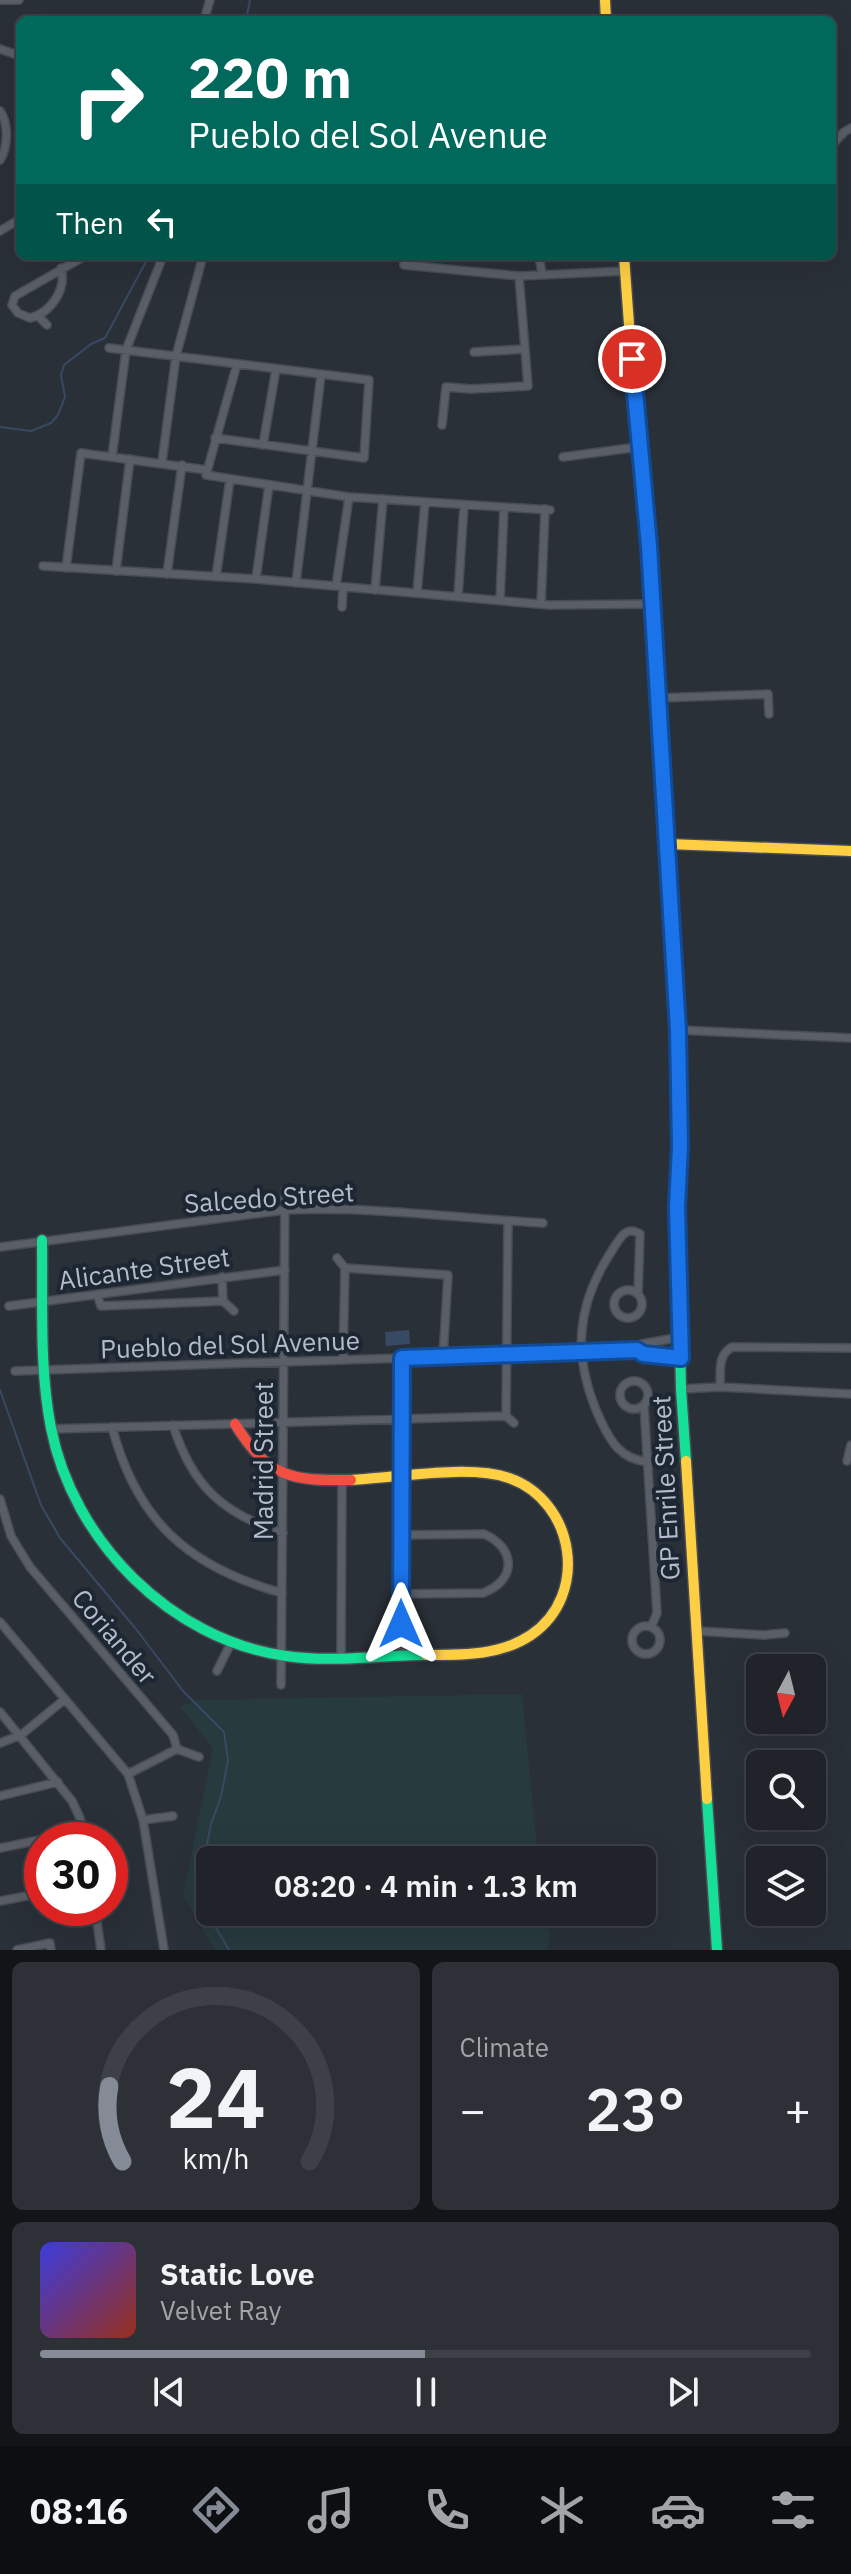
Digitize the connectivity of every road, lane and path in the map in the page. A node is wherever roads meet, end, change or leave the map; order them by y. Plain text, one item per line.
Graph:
1 (0, 0) edge
2 (19, 0) edge
3 (0, 111) edge
4 (14, 156) dead end
5 (2, 157) edge
6 (77, 260) edge
7 (161, 260) edge
8 (202, 260) edge
9 (405, 260) edge
10 (540, 260) edge
11 (625, 260) edge
12 (61, 268) junction
13 (626, 271) junction
14 (542, 273) junction
15 (519, 276) junction
16 (38, 316) junction
17 (47, 325) dead end
18 (109, 348) dead end
19 (525, 349) junction
20 (126, 350) junction
21 (474, 352) dead end
22 (176, 356) junction
23 (237, 364) junction
24 (276, 369) junction
25 (321, 375) junction
26 (442, 425) dead end
27 (215, 438) junction
28 (263, 445) junction
29 (638, 447) junction
30 (313, 451) junction
31 (112, 457) junction
32 (563, 457) dead end
33 (130, 459) junction
34 (162, 462) junction
35 (182, 465) junction
36 (207, 470) junction
37 (230, 479) junction
38 (269, 485) junction
39 (308, 491) junction
40 (349, 497) junction
41 (383, 499) junction
42 (425, 502) junction
43 (464, 505) junction
44 (504, 507) junction
45 (43, 566) dead end
46 (66, 568) junction
47 (116, 571) junction
48 (167, 574) junction
49 (216, 577) junction
50 (256, 579) junction
51 (296, 583) junction
52 (340, 586) junction
53 (375, 590) junction
54 (417, 593) junction
55 (458, 597) junction
56 (500, 600) junction
57 (541, 604) junction
58 (653, 604) junction
59 (342, 607) dead end
60 (658, 698) junction
61 (769, 714) dead end
62 (668, 844) junction
63 (851, 851) edge
64 (678, 1030) junction
65 (851, 1038) edge
66 (285, 1190) dead end
67 (285, 1210) junction
68 (508, 1221) junction
69 (543, 1223) dead end
70 (42, 1240) junction
71 (0, 1247) edge
72 (337, 1258) dead end
73 (456, 1267) dead end
74 (345, 1268) junction
75 (285, 1270) junction
76 (448, 1275) junction
77 (222, 1277) junction
78 (97, 1294) junction
79 (638, 1294) dead end
80 (44, 1301) junction
81 (223, 1301) junction
82 (9, 1306) dead end
83 (234, 1311) dead end
84 (681, 1337) junction
85 (851, 1348) edge
86 (637, 1350) junction
87 (580, 1352) junction
88 (506, 1354) junction
89 (443, 1357) junction
90 (402, 1358) junction
91 (681, 1358) junction
92 (343, 1360) junction
93 (283, 1362) junction
94 (46, 1370) junction
95 (15, 1371) dead end
96 (720, 1387) junction
97 (681, 1389) junction
98 (851, 1394) edge
99 (644, 1405) dead end
100 (506, 1416) junction
101 (402, 1418) junction
102 (283, 1423) junction
103 (514, 1423) dead end
104 (235, 1424) junction
105 (173, 1425) junction
106 (112, 1427) junction
107 (51, 1429) junction
108 (851, 1445) edge
109 (847, 1461) dead end
110 (648, 1462) junction
111 (283, 1474) junction
112 (402, 1476) junction
113 (342, 1480) junction
114 (0, 1499) edge
115 (2, 1513) edge
116 (283, 1533) junction
117 (402, 1535) junction
118 (282, 1593) junction
119 (401, 1594) junction
120 (0, 1622) edge
121 (651, 1627) dead end
122 (696, 1631) junction
123 (785, 1633) dead end
124 (232, 1641) junction
125 (401, 1655) junction
126 (282, 1656) junction
127 (341, 1658) junction
128 (217, 1671) dead end
129 (281, 1685) dead end
130 (65, 1699) junction
131 (0, 1712) edge
132 (21, 1735) junction
133 (0, 1743) edge
134 (177, 1749) junction
135 (199, 1757) dead end
136 (128, 1774) junction
137 (58, 1782) junction
138 (0, 1796) edge
139 (173, 1816) dead end
140 (143, 1820) junction
141 (80, 1822) edge
142 (24, 1845) edge
143 (0, 1848) edge
144 (24, 1896) edge
145 (0, 1901) edge
146 (98, 1926) edge
147 (17, 1950) edge
148 (51, 1950) edge
149 (101, 1950) edge
150 (164, 1950) edge
151 (717, 1950) edge

1 - 2 street
3 - 5 street
4 - 5 street
6 - 12 street
7 - 20 street
8 - 22 street
9 - 15 street
10 - 14 street
11 - 13 street, GP Enrile Street
12 - 16 street
12 - 16 street
13 - 14 street
13 - 29 street, GP Enrile Street
14 - 15 street
15 - 19 street
16 - 17 street
18 - 20 street
19 - 21 street
19 - 26 street
20 - 22 street
20 - 31 street
22 - 23 street
22 - 34 street
23 - 24 street
23 - 27 street
24 - 25 street
24 - 28 street
25 - 30 street
25 - 30 street
27 - 28 street
27 - 36 street
28 - 30 street
29 - 32 street
29 - 58 street, GP Enrile Street
30 - 39 street
31 - 33 street
31 - 46 street
33 - 34 street
33 - 47 street
34 - 35 street
35 - 36 street
35 - 48 street
36 - 37 street
37 - 38 street
37 - 49 street
38 - 39 street
38 - 50 street
39 - 40 street
39 - 51 street
40 - 41 street
40 - 52 street
41 - 42 street
41 - 53 street
42 - 43 street
42 - 54 street
43 - 44 street
43 - 55 street
44 - 56 street
44 - 57 street
45 - 46 street
46 - 47 street
47 - 48 street
48 - 49 street
49 - 50 street
50 - 51 street
51 - 52 street
52 - 53 street
52 - 59 street
53 - 54 street
54 - 55 street
55 - 56 street
56 - 57 street
57 - 58 street
58 - 60 street, GP Enrile Street
60 - 61 street
60 - 62 street, GP Enrile Street
62 - 63 street
62 - 64 street, GP Enrile Street
64 - 65 street
64 - 84 street, GP Enrile Street
66 - 67 street, Madrid Street
67 - 68 street, Salcedo Street
67 - 70 street, Salcedo Street
67 - 75 street, Madrid Street
68 - 69 street, Salcedo Street
68 - 88 street
70 - 71 street, Salcedo Street
70 - 80 street
72 - 74 street
73 - 76 street
74 - 76 street
74 - 92 street
75 - 77 street, Alicante Street
75 - 93 street, Madrid Street
76 - 89 street
77 - 78 street, Alicante Street
77 - 81 street
78 - 80 street, Alicante Street
78 - 81 street
79 - 87 street
80 - 82 street, Alicante Street
80 - 94 street
81 - 83 street
84 - 86 street, Pueblo del Sol Avenue
84 - 91 street, GP Enrile Street
85 - 96 street
86 - 87 street, Pueblo del Sol Avenue
86 - 91 street, Pueblo del Sol Avenue
87 - 88 street, Pueblo del Sol Avenue
87 - 110 street
88 - 89 street, Pueblo del Sol Avenue
88 - 100 street
89 - 90 street, Pueblo del Sol Avenue
90 - 92 street, Pueblo del Sol Avenue
90 - 101 street
91 - 97 street, GP Enrile Street
92 - 93 street, Pueblo del Sol Avenue
93 - 94 street, Pueblo del Sol Avenue
93 - 102 street, Madrid Street
94 - 95 street, Pueblo del Sol Avenue
94 - 107 street
96 - 97 street
96 - 98 street
97 - 122 street, GP Enrile Street
99 - 110 street
100 - 101 street
100 - 103 street
101 - 102 street
101 - 112 street
102 - 104 street
102 - 111 street, Madrid Street
104 - 105 street
104 - 111 street
105 - 106 street
105 - 116 street
106 - 107 street
106 - 118 street
107 - 124 street
108 - 109 street
110 - 121 street
111 - 113 street
111 - 116 street, Madrid Street
112 - 113 street
112 - 117 street
112 - 125 street
113 - 127 street
114 - 115 street, Coriander
115 - 134 street, Coriander
116 - 118 street, Madrid Street
117 - 119 street
117 - 119 street
118 - 126 street, Madrid Street
119 - 125 street
120 - 130 street
122 - 123 street
122 - 151 street, GP Enrile Street
124 - 126 street
124 - 128 street
125 - 127 street
126 - 127 street
126 - 129 street, Madrid Street
130 - 132 street
130 - 136 street
131 - 132 street
132 - 133 street
132 - 137 street
134 - 135 street
134 - 136 street
136 - 140 street
137 - 138 street
137 - 141 street
139 - 140 street
140 - 150 street
142 - 143 street
144 - 145 street
146 - 149 street
147 - 148 street

